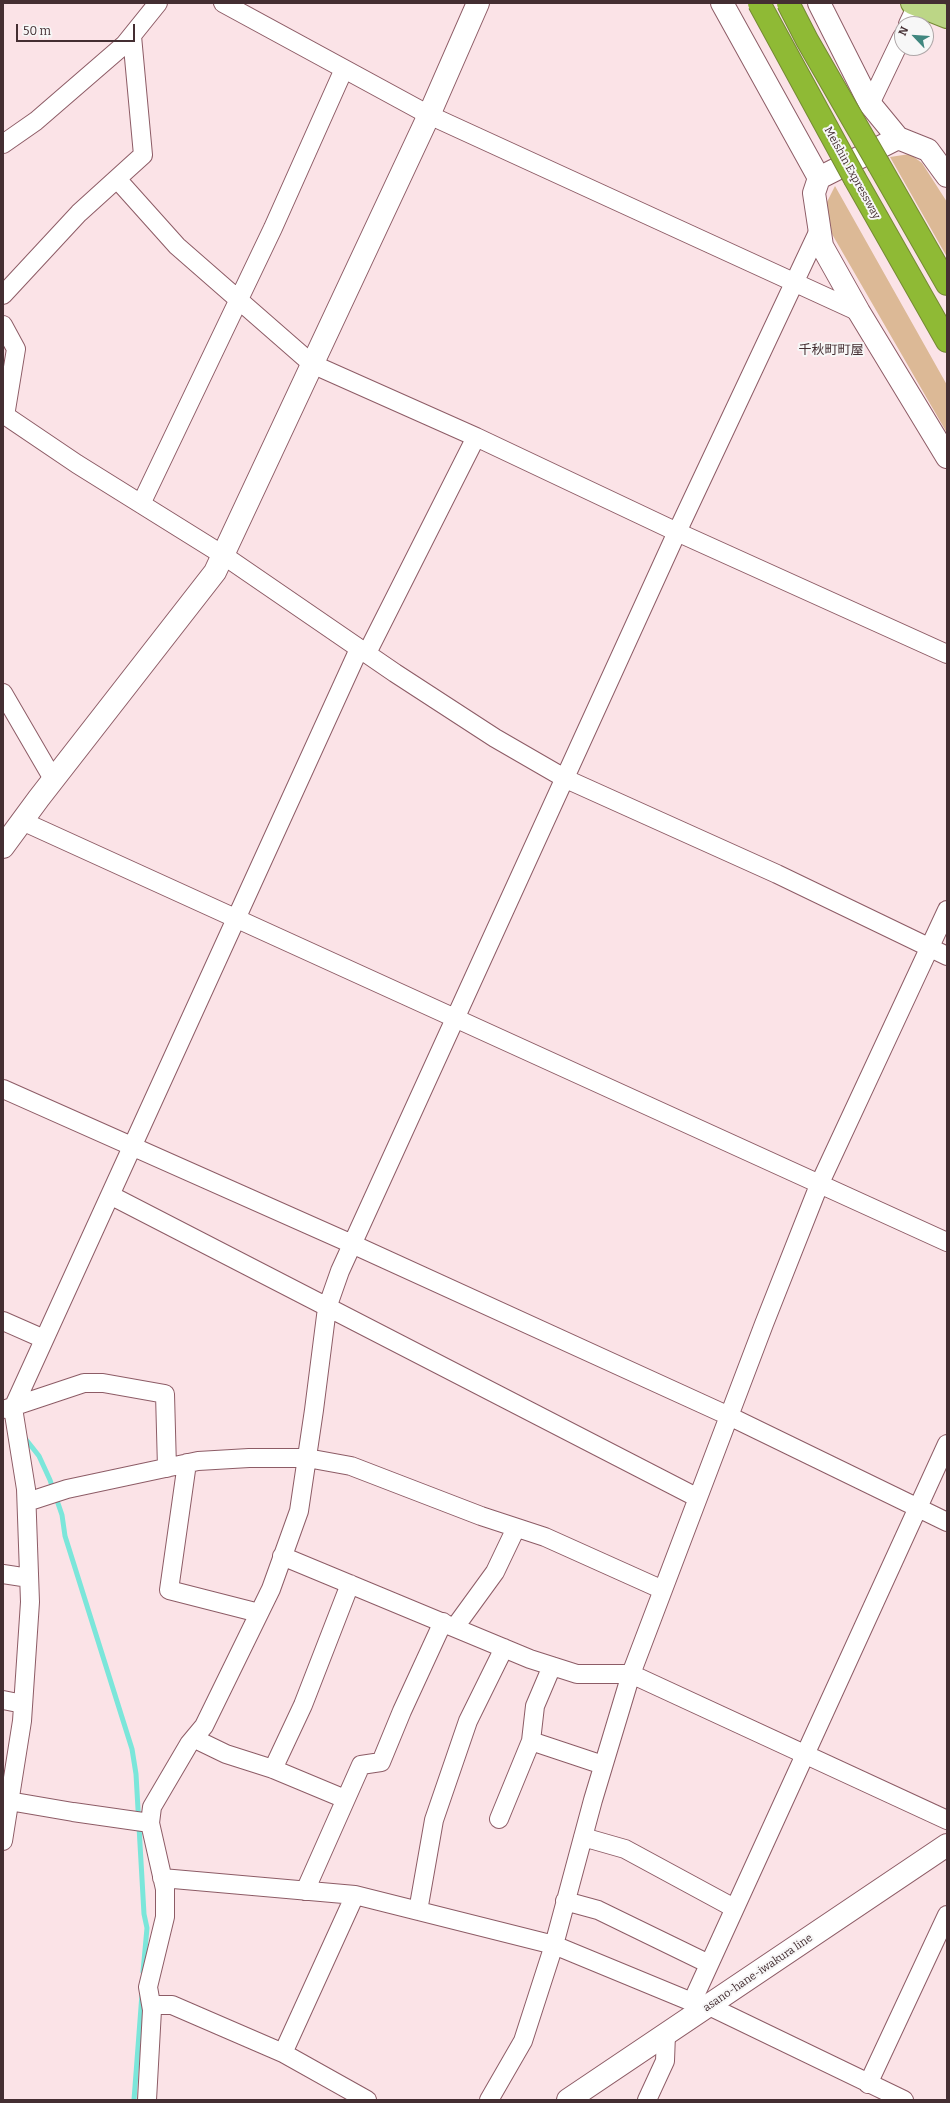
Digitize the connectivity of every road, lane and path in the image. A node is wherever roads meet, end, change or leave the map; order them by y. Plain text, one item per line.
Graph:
1 (158, 3) edge
2 (223, 3) edge
3 (478, 3) edge
4 (722, 3) edge
5 (759, 3) edge
6 (788, 3) edge
7 (819, 3) edge
8 (912, 11) edge
9 (947, 17) edge
10 (132, 36) junction
11 (894, 54) edge
12 (344, 69) junction
13 (870, 104) junction
14 (429, 115) junction
15 (898, 138) junction
16 (3, 144) edge
17 (947, 176) edge
18 (819, 178) junction
19 (117, 179) junction
20 (819, 230) junction
21 (793, 282) junction
22 (947, 284) edge
23 (3, 295) edge
24 (238, 301) junction
25 (859, 312) junction
26 (3, 325) edge
27 (947, 341) edge
28 (312, 364) junction
29 (4, 415) edge
30 (476, 437) junction
31 (947, 457) edge
32 (141, 504) junction
33 (677, 532) junction
34 (223, 555) junction
35 (363, 651) junction
36 (947, 654) edge
37 (3, 693) edge
38 (53, 779) junction
39 (566, 779) junction
40 (22, 821) junction
41 (3, 847) edge
42 (947, 910) edge
43 (236, 918) junction
44 (929, 948) junction
45 (947, 956) edge
46 (456, 1019) junction
47 (3, 1089) edge
48 (133, 1146) junction
49 (819, 1185) junction
50 (110, 1195) junction
51 (947, 1242) edge
52 (352, 1244) junction
53 (327, 1308) junction
54 (3, 1321) edge
55 (44, 1339) junction
56 (8, 1409) edge
57 (729, 1416) junction
58 (947, 1444) edge
59 (307, 1458) junction
60 (188, 1463) junction
61 (167, 1468) junction
62 (698, 1498) junction
63 (27, 1502) junction
64 (918, 1509) junction
65 (947, 1522) edge
66 (516, 1528) junction
67 (282, 1556) junction
68 (3, 1574) edge
69 (29, 1578) junction
70 (350, 1584) junction
71 (663, 1590) junction
72 (259, 1613) junction
73 (449, 1625) junction
74 (504, 1648) junction
75 (552, 1666) junction
76 (631, 1674) junction
77 (3, 1700) edge
78 (23, 1704) junction
79 (195, 1739) junction
80 (531, 1741) junction
81 (804, 1753) junction
82 (603, 1765) junction
83 (273, 1769) junction
84 (345, 1799) junction
85 (6, 1801) edge
86 (499, 1819) dead end
87 (947, 1820) edge
88 (150, 1823) junction
89 (583, 1837) junction
90 (3, 1841) edge
91 (947, 1846) edge
92 (162, 1878) junction
93 (305, 1891) junction
94 (355, 1895) junction
95 (566, 1901) junction
96 (734, 1908) junction
97 (418, 1911) junction
98 (947, 1915) edge
99 (554, 1945) junction
100 (709, 1964) junction
101 (700, 2004) junction
102 (152, 2005) junction
103 (666, 2034) junction
104 (283, 2053) junction
105 (868, 2084) junction
106 (147, 2100) edge
107 (367, 2100) edge
108 (490, 2100) edge
109 (568, 2100) edge
110 (647, 2100) edge
111 (904, 2100) edge

1 - 10 street
2 - 12 street
3 - 14 street
4 - 18 street
5 - 27 highway, Meishin Expressway, bridge
6 - 22 highway, bridge
7 - 13 street
8 - 9 main road
10 - 16 street
10 - 19 street
11 - 13 street
12 - 14 street
12 - 24 street
13 - 15 street
14 - 21 street
14 - 28 street
15 - 17 street
15 - 18 street
18 - 20 street
19 - 23 street
19 - 24 street
20 - 21 street
20 - 25 street
21 - 25 street
21 - 33 street
24 - 28 street
24 - 32 street
25 - 31 street
26 - 29 street
28 - 30 street
28 - 34 street
29 - 32 street
30 - 33 street
30 - 35 street
32 - 34 street
33 - 36 street
33 - 39 street
34 - 35 street
34 - 38 street
35 - 39 street
35 - 43 street
37 - 38 street
38 - 40 street
39 - 44 street
39 - 46 street
40 - 41 street
40 - 43 street
42 - 44 street
43 - 46 street
43 - 48 street
44 - 45 street
44 - 49 street
46 - 49 street
46 - 52 street
47 - 48 street
48 - 50 street
48 - 52 street
49 - 51 street
49 - 57 street
50 - 53 street
50 - 55 street
52 - 53 street
52 - 57 street
53 - 59 street
53 - 62 street
54 - 55 street
55 - 56 street
56 - 61 street
56 - 63 street
57 - 62 street
57 - 64 street
58 - 64 street
59 - 60 street
59 - 66 street
59 - 67 street
60 - 61 street
60 - 72 street
61 - 63 street
62 - 71 street
63 - 69 street
64 - 65 street
64 - 81 street
66 - 71 street
66 - 73 street
67 - 70 street
67 - 72 street
68 - 69 street
69 - 78 street
70 - 73 street
70 - 83 street
71 - 76 street
72 - 79 street
73 - 74 street
73 - 84 street
74 - 75 street
74 - 97 street
75 - 76 street
75 - 80 street
76 - 81 street
76 - 82 street
77 - 78 street
78 - 85 street
79 - 83 street
79 - 88 street
80 - 82 street
80 - 86 street
81 - 87 street
81 - 96 street
82 - 89 street
83 - 84 street
84 - 93 street
85 - 88 street
85 - 90 street
88 - 92 street
89 - 95 street
89 - 96 street
91 - 101 street, asano-hane-iwakura line
92 - 93 street
92 - 102 street
93 - 94 street
94 - 97 street
94 - 104 street
95 - 99 street
95 - 100 street
96 - 100 street
97 - 99 street
98 - 105 street
99 - 101 street
99 - 108 street
100 - 101 street
101 - 103 street, asano-hane-iwakura line
101 - 105 street
102 - 104 street
102 - 106 street
103 - 109 street, asano-hane-iwakura line
103 - 110 street
104 - 107 street
105 - 111 street

